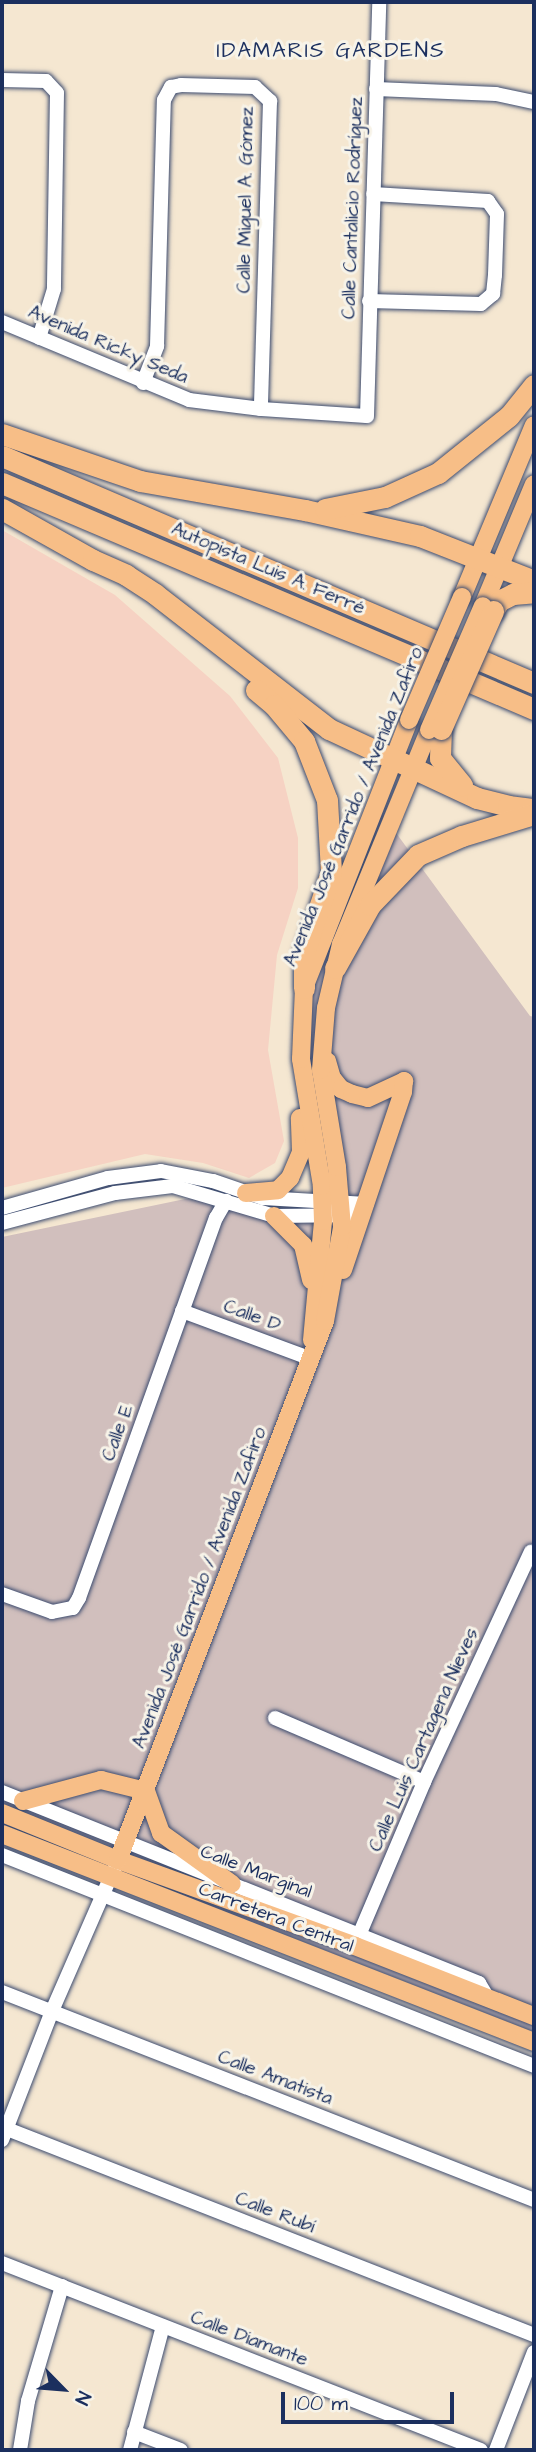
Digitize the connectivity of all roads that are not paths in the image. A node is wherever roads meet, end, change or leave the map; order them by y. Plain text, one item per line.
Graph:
1 (379, 2) edge
2 (2, 80) edge
3 (376, 89) junction
4 (534, 102) edge
5 (373, 194) junction
6 (369, 301) junction
7 (2, 322) edge
8 (40, 338) junction
9 (144, 383) junction
10 (534, 386) edge
11 (261, 409) junction
12 (367, 416) joint
13 (534, 425) edge
14 (2, 434) edge
15 (2, 456) edge
16 (2, 483) edge
17 (534, 484) edge
18 (2, 509) edge
19 (305, 510) junction
20 (477, 558) junction
21 (93, 560) junction
22 (501, 567) junction
23 (534, 580) edge
24 (534, 592) edge
25 (488, 609) junction
26 (534, 682) edge
27 (534, 709) edge
28 (435, 730) junction
29 (394, 758) junction
30 (414, 768) junction
31 (470, 794) junction
32 (534, 808) edge
33 (534, 814) edge
34 (335, 968) junction
35 (304, 988) junction
36 (323, 1048) junction
37 (301, 1059) junction
38 (246, 1193) junction
39 (226, 1201) junction
40 (2, 1208) edge
41 (323, 1208) junction
42 (341, 1209) junction
43 (365, 1210) junction
44 (274, 1216) junction
45 (2, 1223) edge
46 (321, 1309) junction
47 (183, 1311) junction
48 (311, 1353) junction
49 (531, 1552) dead end
50 (2, 1594) edge
51 (275, 1718) dead end
52 (424, 1782) junction
53 (146, 1791) junction
54 (2, 1792) edge
55 (23, 1801) junction
56 (2, 1813) edge
57 (2, 1834) edge
58 (126, 1842) junction
59 (2, 1855) edge
60 (118, 1860) junction
61 (110, 1878) junction
62 (232, 1884) junction
63 (102, 1895) junction
64 (250, 1931) junction
65 (358, 1940) junction
66 (2, 1992) edge
67 (52, 2011) junction
68 (533, 2015) edge
69 (534, 2042) edge
70 (534, 2066) edge
71 (3, 2132) edge
72 (534, 2200) edge
73 (2, 2263) edge
74 (62, 2286) junction
75 (163, 2326) junction
76 (534, 2335) edge
77 (534, 2353) edge
78 (134, 2432) junction
79 (20, 2450) edge
80 (131, 2450) edge
81 (181, 2450) edge
82 (481, 2450) edge
83 (496, 2450) edge

1 - 3 street, Calle Cantalicio Rodríguez
2 - 8 street
3 - 4 street
3 - 5 street, Calle Cantalicio Rodríguez
5 - 6 street, Calle Cantalicio Rodríguez
5 - 6 street
6 - 12 street, Calle Cantalicio Rodríguez
7 - 8 street, Avenida Ricky Seda
8 - 9 street, Avenida Ricky Seda
9 - 11 street, Avenida Ricky Seda
9 - 11 street, Calle Miguel A. Gómez
10 - 19 highway
11 - 12 street, Avenida Ricky Seda
13 - 20 main road, Avenida José Garrido / Avenida Zafiro
14 - 19 highway
15 - 26 highway, Autopista Luis A. Ferré
16 - 27 highway, Autopista Luis A. Ferré
17 - 22 main road
18 - 21 highway
19 - 20 highway
20 - 22 highway
20 - 29 main road, Avenida José Garrido / Avenida Zafiro, bridge
21 - 29 highway
21 - 35 highway
22 - 23 highway
22 - 25 main road
24 - 25 highway
25 - 28 highway, bridge
28 - 30 main road, Avenida José Garrido / Avenida Zafiro
28 - 31 highway
29 - 30 highway
29 - 35 main road, Avenida José Garrido / Avenida Zafiro
30 - 31 highway
30 - 34 main road, Avenida José Garrido / Avenida Zafiro
31 - 32 highway
33 - 34 highway
34 - 36 main road, Avenida José Garrido / Avenida Zafiro
35 - 37 main road, Avenida José Garrido / Avenida Zafiro
36 - 42 main road, Avenida José Garrido / Avenida Zafiro
36 - 43 main road
37 - 38 main road
37 - 41 main road, Avenida José Garrido / Avenida Zafiro
38 - 40 street
38 - 41 street
39 - 44 street
39 - 45 street
39 - 47 street, Calle E
41 - 42 street
41 - 44 street
41 - 46 main road, Avenida José Garrido / Avenida Zafiro
42 - 43 street
42 - 46 main road, Avenida José Garrido / Avenida Zafiro
43 - 46 main road
44 - 46 main road
46 - 48 main road, Avenida José Garrido / Avenida Zafiro
47 - 48 street, Calle D
47 - 50 street, Calle E
48 - 53 main road, Avenida José Garrido / Avenida Zafiro
49 - 52 street, Calle Luis Cartagena Nieves
51 - 52 street
52 - 65 street, Calle Luis Cartagena Nieves
53 - 55 main road
53 - 58 main road, Avenida José Garrido / Avenida Zafiro
53 - 62 main road
54 - 55 street, Calle Marginal
55 - 58 street, Calle Marginal
56 - 60 main road, Carretera Central
57 - 61 main road, Carretera Central
58 - 60 main road, Avenida José Garrido / Avenida Zafiro
58 - 62 street, Calle Marginal
59 - 63 street
60 - 61 street
60 - 65 main road, Carretera Central
61 - 63 street
61 - 64 main road, Carretera Central
62 - 65 street, Calle Marginal
63 - 67 street
63 - 70 street
64 - 65 main road
64 - 69 main road, Carretera Central
65 - 68 main road, Carretera Central
66 - 67 street, Calle Amatista
67 - 71 street
67 - 72 street, Calle Amatista
71 - 76 street, Calle Rubí
73 - 74 street, Calle Diamante
74 - 75 street, Calle Diamante
74 - 79 street
75 - 78 street
75 - 82 street, Calle Diamante
77 - 83 street
78 - 80 street
78 - 81 street

